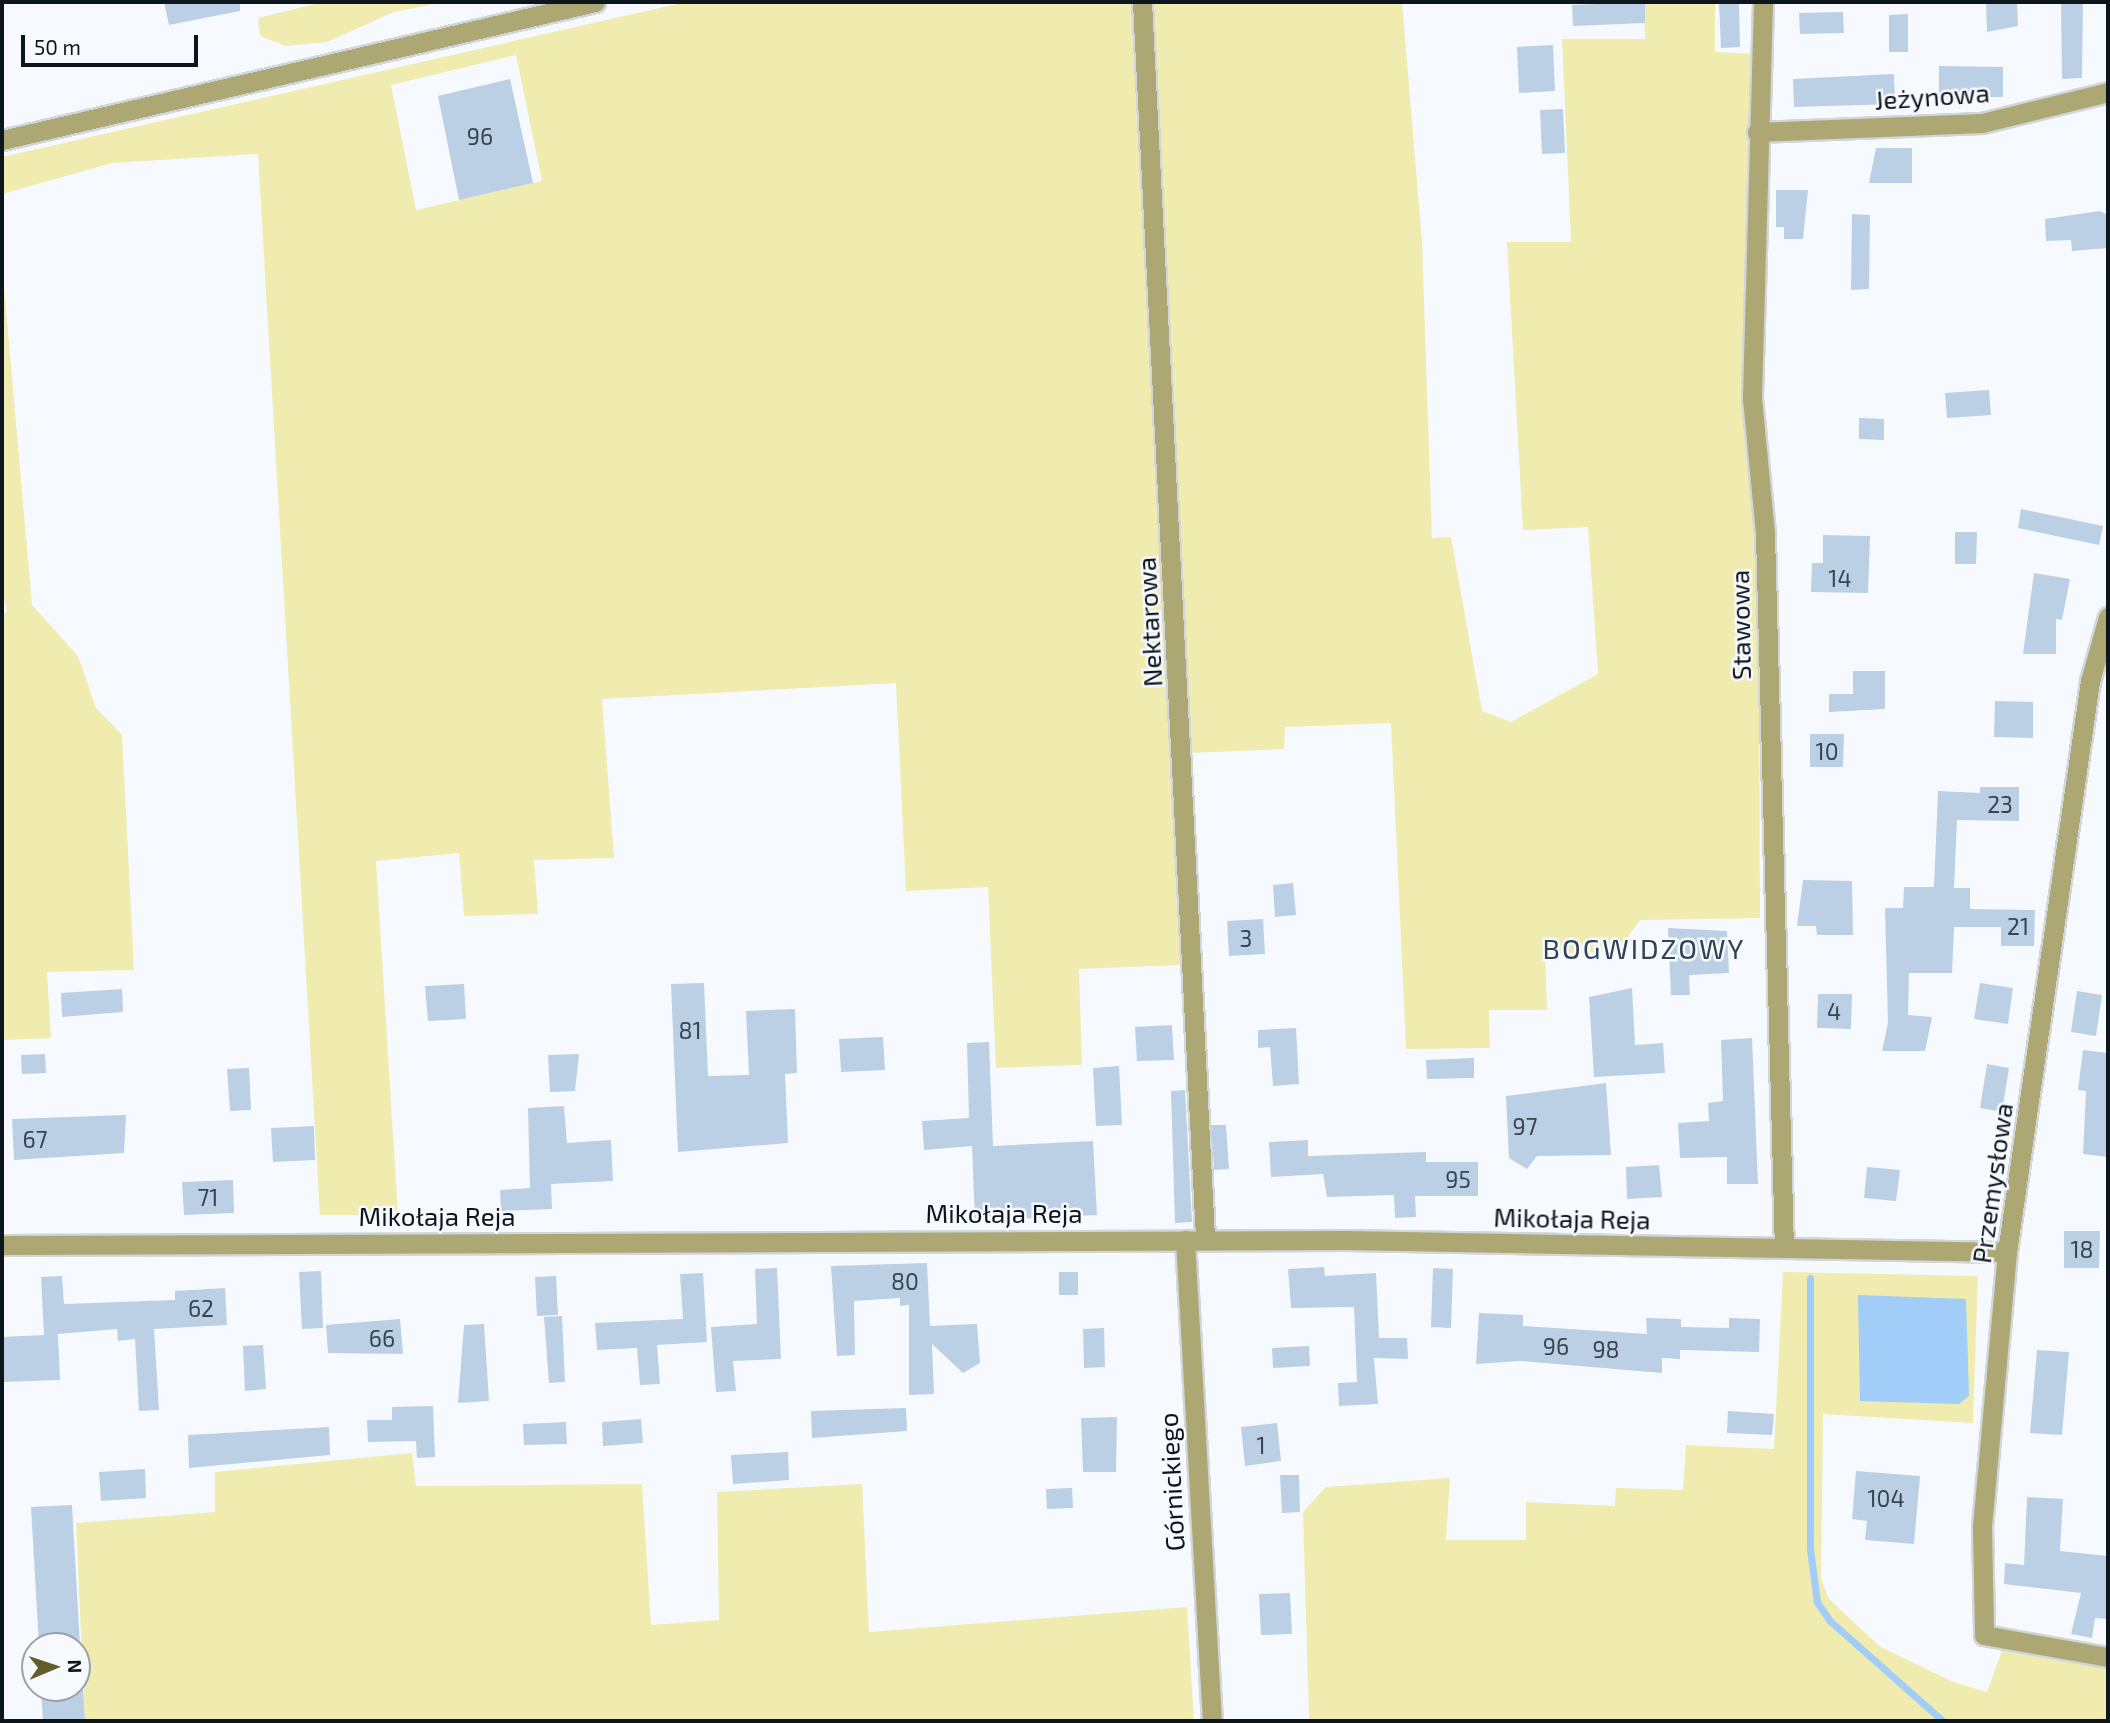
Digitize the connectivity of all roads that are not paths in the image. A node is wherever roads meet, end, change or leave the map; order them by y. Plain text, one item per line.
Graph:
1 (595, 2) edge
2 (1142, 2) edge
3 (1763, 2) edge
4 (2108, 92) edge
5 (1757, 132) junction
6 (2, 140) edge
7 (2108, 617) edge
8 (1205, 1239) junction
9 (1185, 1240) junction
10 (2, 1245) edge
11 (1784, 1248) junction
12 (2007, 1252) junction
13 (2108, 1657) edge
14 (1212, 1721) edge

1 - 6 street
2 - 8 street, Nektarowa
3 - 5 street, Stawowa
4 - 5 street, Jeżynowa
5 - 11 street, Stawowa
7 - 12 street, Przemysłowa
8 - 9 street, Mikołaja Reja
8 - 11 street, Mikołaja Reja
9 - 10 street, Mikołaja Reja
9 - 14 street, Górnickiego
11 - 12 street, Mikołaja Reja
12 - 13 street, Przemysłowa

